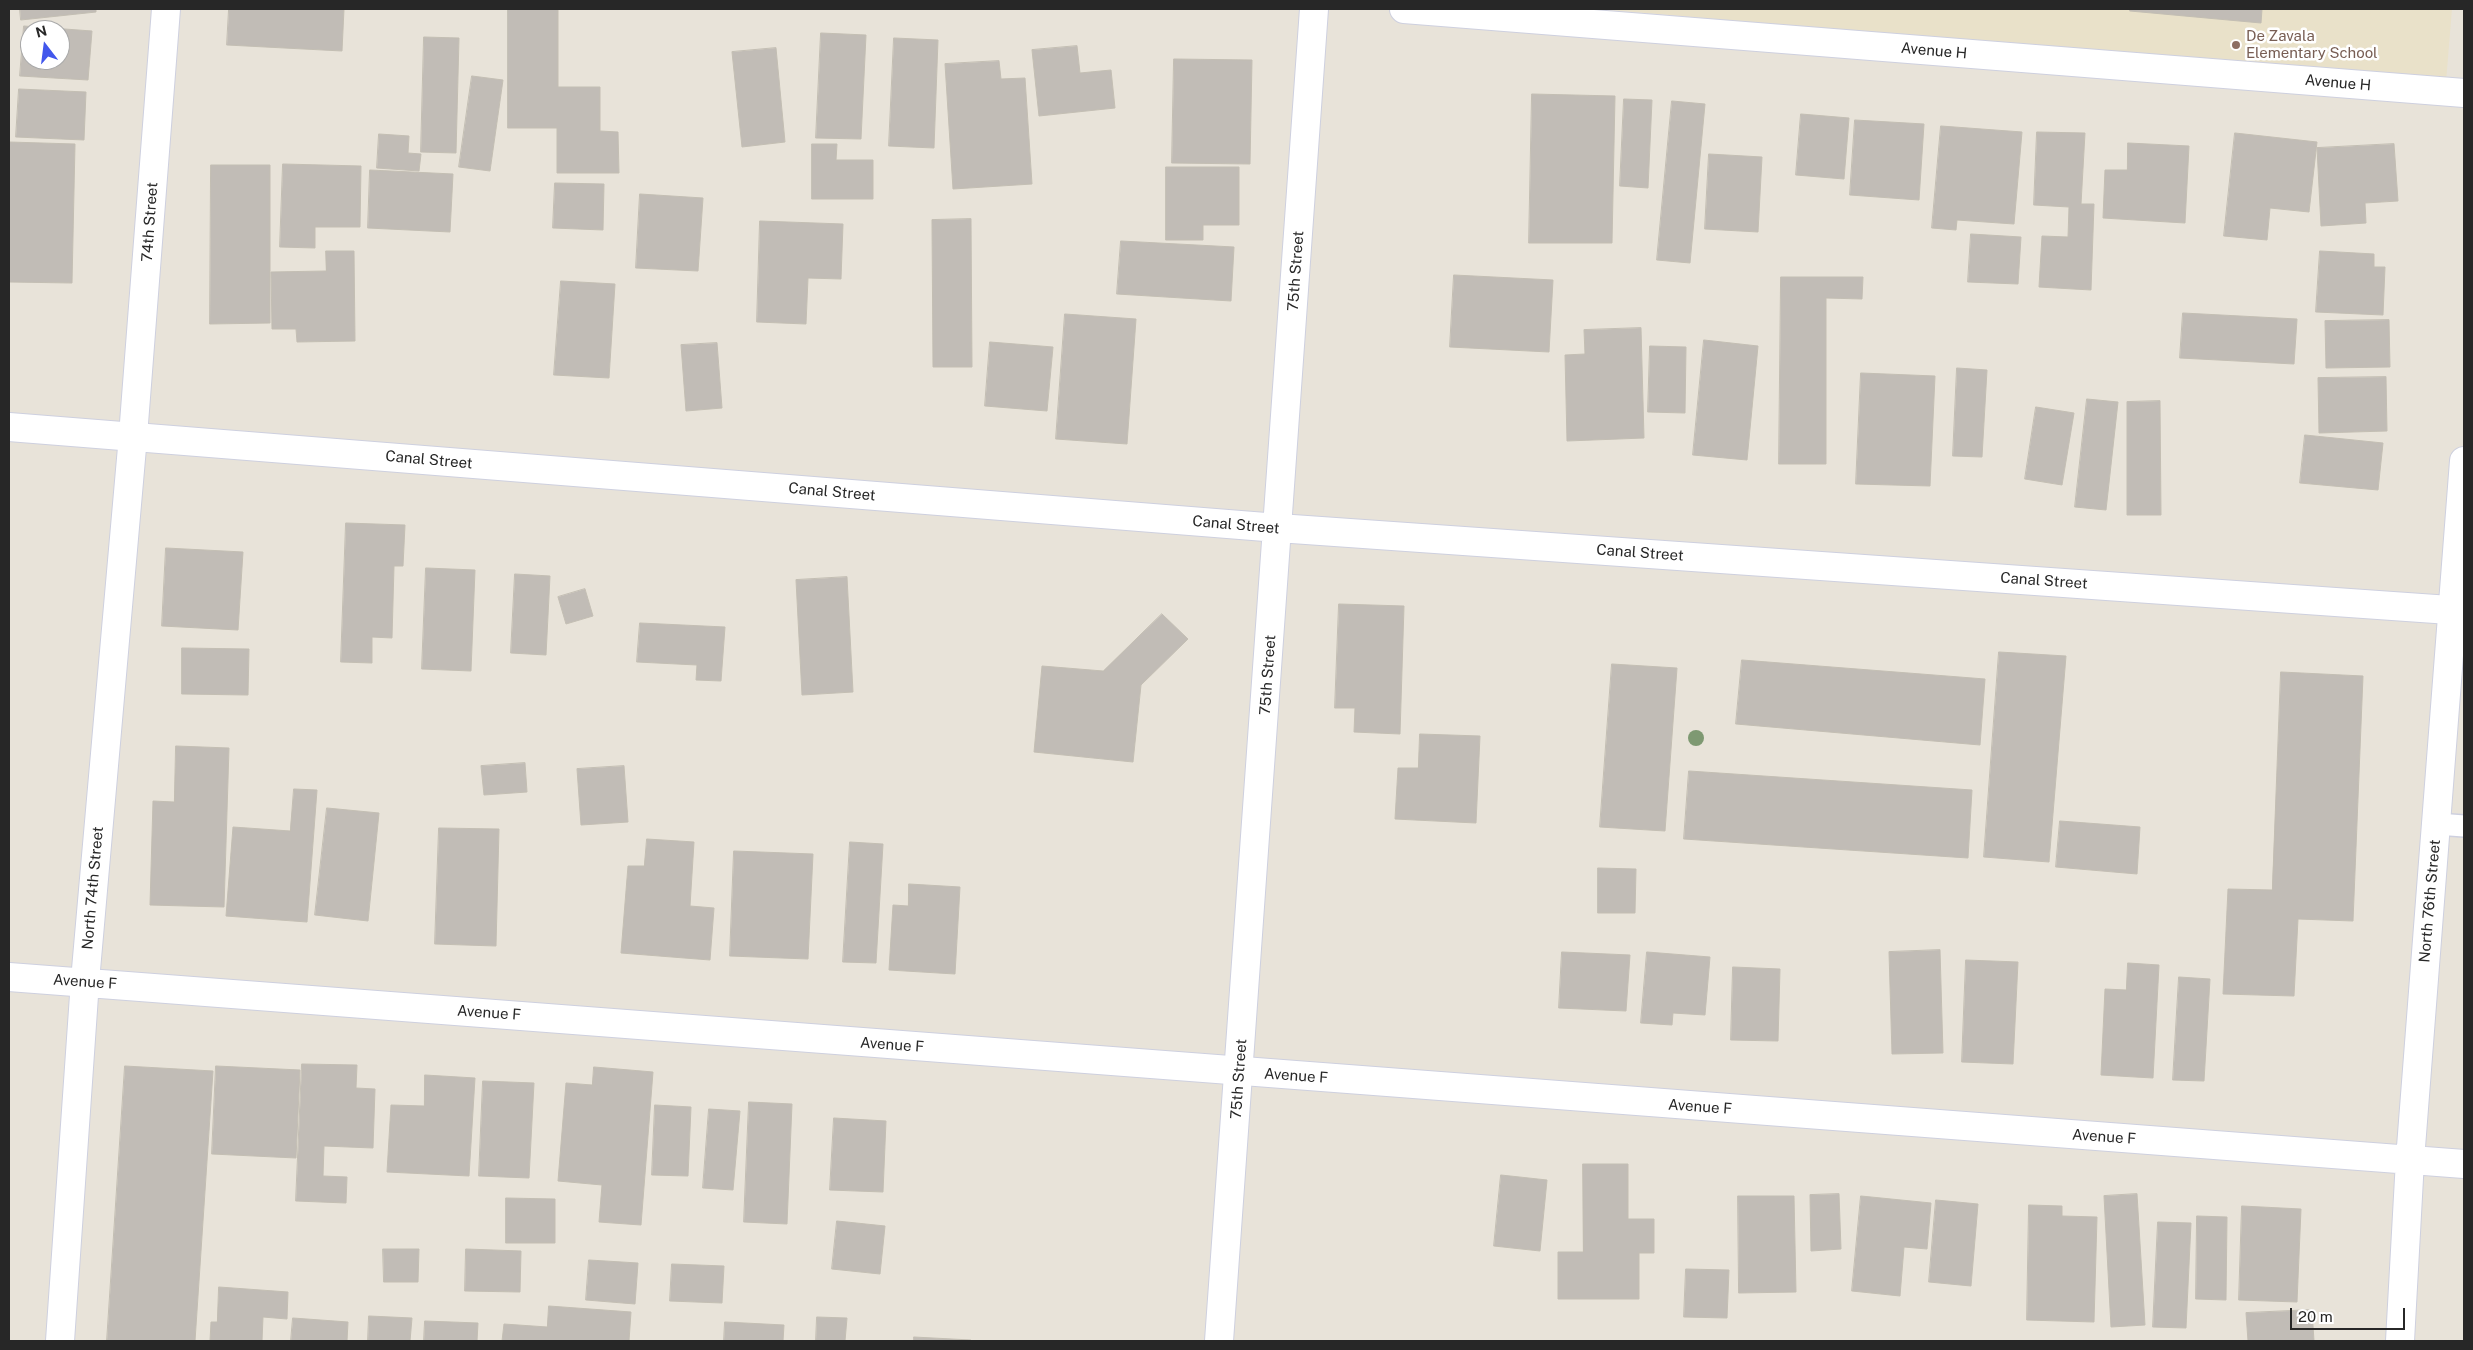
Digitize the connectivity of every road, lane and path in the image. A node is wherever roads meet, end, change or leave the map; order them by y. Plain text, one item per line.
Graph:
1 (166, 9) edge
2 (1314, 9) edge
3 (1404, 9) edge
4 (2464, 94) edge
5 (9, 427) edge
6 (133, 436) junction
7 (2464, 461) edge
8 (1278, 528) junction
9 (2459, 610) edge
10 (2437, 824) junction
11 (2464, 826) edge
12 (9, 977) edge
13 (85, 981) junction
14 (1240, 1072) junction
15 (2410, 1160) junction
16 (2464, 1164) edge
17 (60, 1341) edge
18 (1219, 1341) edge
19 (2400, 1341) edge

1 - 6 street, 74th Street
2 - 8 street, 75th Street
3 - 4 street, Avenue H
5 - 6 street, Canal Street
6 - 8 street, Canal Street
6 - 13 street, North 74th Street
7 - 9 street, North 76th Street
8 - 9 street, Canal Street
8 - 14 street, 75th Street
9 - 10 street, North 76th Street
10 - 11 lane
10 - 15 street, North 76th Street
12 - 13 street, Avenue F
13 - 14 street, Avenue F
13 - 17 street, North 74th Street
14 - 15 street, Avenue F
14 - 18 street, 75th Street
15 - 16 street, Avenue F
15 - 19 street, North 76th Street

